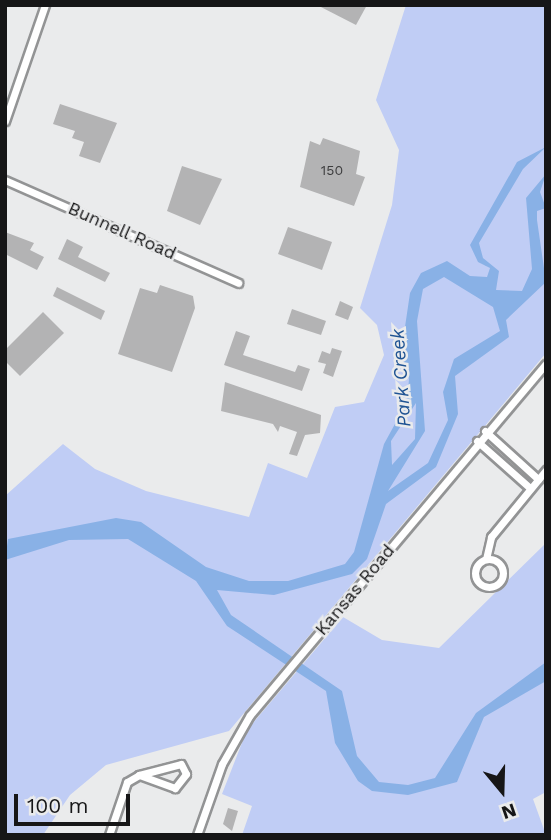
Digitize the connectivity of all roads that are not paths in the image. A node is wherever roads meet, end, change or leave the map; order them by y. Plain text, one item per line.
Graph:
1 (45, 5) edge
2 (5, 121) edge
3 (5, 180) edge
4 (238, 283) dead end
5 (546, 364) edge
6 (485, 430) junction
7 (477, 441) junction
8 (546, 470) edge
9 (538, 479) junction
10 (530, 488) junction
11 (486, 559) junction
12 (139, 775) junction
13 (200, 834) edge
14 (109, 835) edge

1 - 2 street
3 - 4 street, Bunnell Road
5 - 6 street, Kansas Road
6 - 7 street, Kansas Road
6 - 9 street
7 - 10 street
7 - 13 street, Kansas Road
8 - 9 street
9 - 10 street
10 - 11 street
11 - 11 street
12 - 12 street
12 - 14 street

